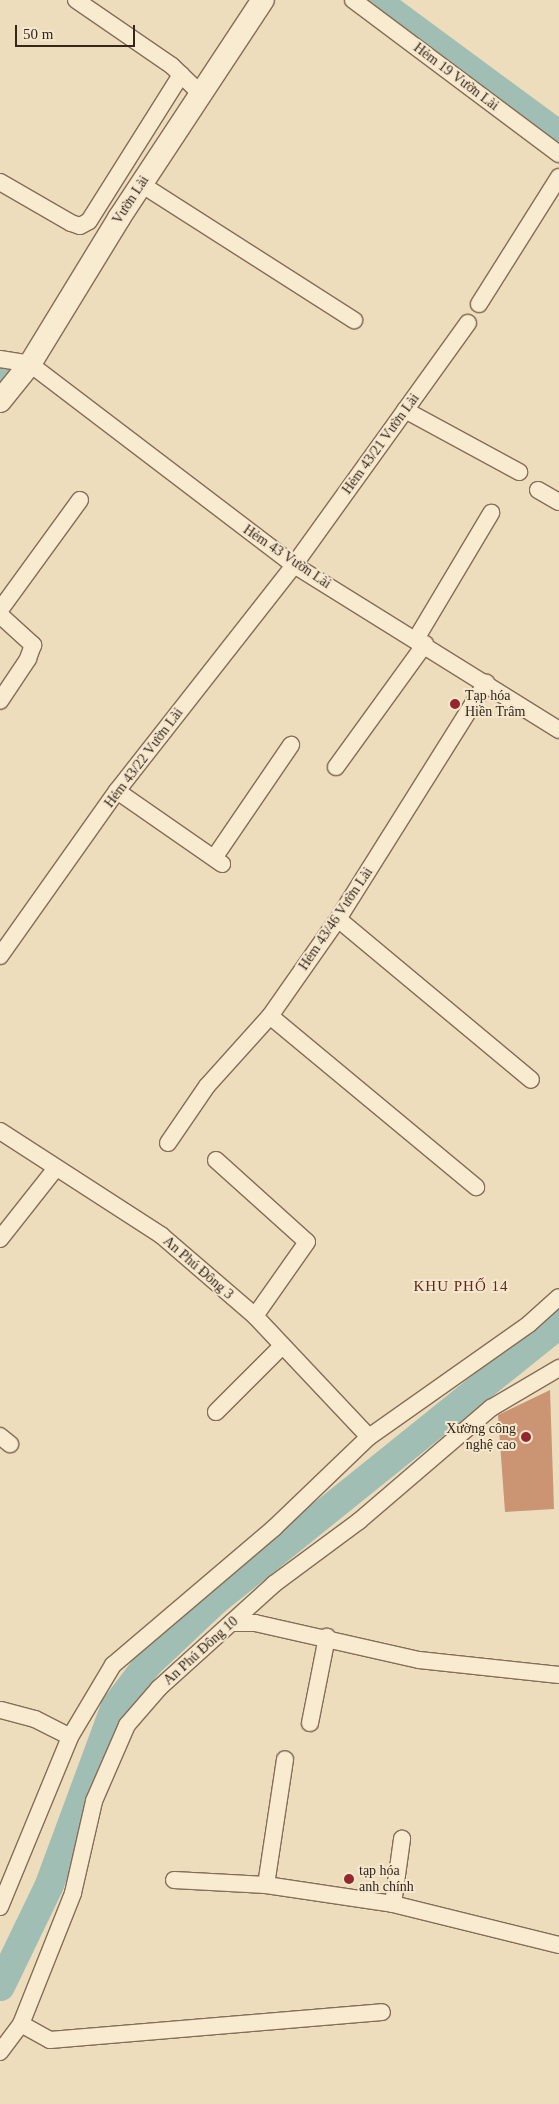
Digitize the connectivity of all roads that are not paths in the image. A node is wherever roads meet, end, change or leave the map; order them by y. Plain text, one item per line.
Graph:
1 (76, 0) edge
2 (262, 0) edge
3 (353, 0) edge
4 (181, 75) junction
5 (200, 94) junction
6 (559, 154) edge
7 (559, 177) edge
8 (0, 182) edge
9 (141, 184) junction
10 (478, 304) dead end
11 (354, 320) dead end
12 (468, 323) dead end
13 (0, 359) edge
14 (30, 364) junction
15 (0, 401) edge
16 (405, 410) junction
17 (519, 472) dead end
18 (538, 490) dead end
19 (80, 500) dead end
20 (559, 502) edge
21 (491, 513) dead end
22 (294, 565) junction
23 (0, 610) edge
24 (0, 615) edge
25 (421, 641) junction
26 (486, 684) junction
27 (0, 702) edge
28 (559, 730) edge
29 (291, 745) dead end
30 (336, 767) dead end
31 (117, 791) junction
32 (338, 919) junction
33 (0, 956) edge
34 (270, 1016) junction
35 (532, 1080) dead end
36 (0, 1131) edge
37 (168, 1143) dead end
38 (216, 1160) dead end
39 (56, 1168) junction
40 (476, 1187) dead end
41 (0, 1239) edge
42 (559, 1297) edge
43 (254, 1316) junction
44 (282, 1346) junction
45 (559, 1368) edge
46 (216, 1412) dead end
47 (369, 1437) junction
48 (233, 1623) junction
49 (326, 1638) junction
50 (559, 1675) edge
51 (1, 1710) edge
52 (310, 1723) dead end
53 (70, 1737) junction
54 (285, 1759) dead end
55 (402, 1839) dead end
56 (174, 1880) dead end
57 (266, 1885) junction
58 (393, 1904) junction
59 (0, 1907) edge
60 (559, 1945) edge
61 (382, 2012) dead end
62 (21, 2024) junction
63 (0, 2052) edge

1 - 4 street
2 - 5 main road, Vườn Lài
3 - 6 street, Hẻm 19 Vườn Lài
4 - 5 street
4 - 8 street
5 - 9 main road, Vườn Lài
7 - 10 street
9 - 11 street
9 - 14 main road, Vườn Lài
12 - 16 street, Hẻm 43/21 Vườn Lài
13 - 14 street
14 - 15 main road, Vườn Lài
14 - 22 street, Hẻm 43 Vườn Lài
16 - 17 street
16 - 22 street, Hẻm 43/21 Vườn Lài
18 - 20 street
19 - 23 street
21 - 25 street
22 - 25 street, Hẻm 43 Vườn Lài
22 - 31 street, Hẻm 43/22 Vườn Lài
24 - 27 street
25 - 26 street, Hẻm 43 Vườn Lài
25 - 30 street
26 - 28 street, Hẻm 43 Vườn Lài
26 - 32 street, Hẻm 43/46 Vườn Lài
29 - 31 street
31 - 33 street, Hẻm 43/22 Vườn Lài
32 - 34 street, Hẻm 43/46 Vườn Lài
32 - 35 street
34 - 37 street, Hẻm 43/46 Vườn Lài
34 - 40 street
36 - 39 street, An Phú Đông 3
38 - 43 street
39 - 41 street
39 - 43 street, An Phú Đông 3
42 - 47 street
43 - 44 street, An Phú Đông 3
44 - 46 street
44 - 47 street, An Phú Đông 3
45 - 48 street, An Phú Đông 10
47 - 53 street
48 - 49 street
48 - 62 street, An Phú Đông 10
49 - 50 street
49 - 52 street
51 - 53 street
53 - 59 street
54 - 57 street
55 - 58 street
56 - 57 street
57 - 58 street
58 - 60 street
61 - 62 street
62 - 63 street, An Phú Đông 10

